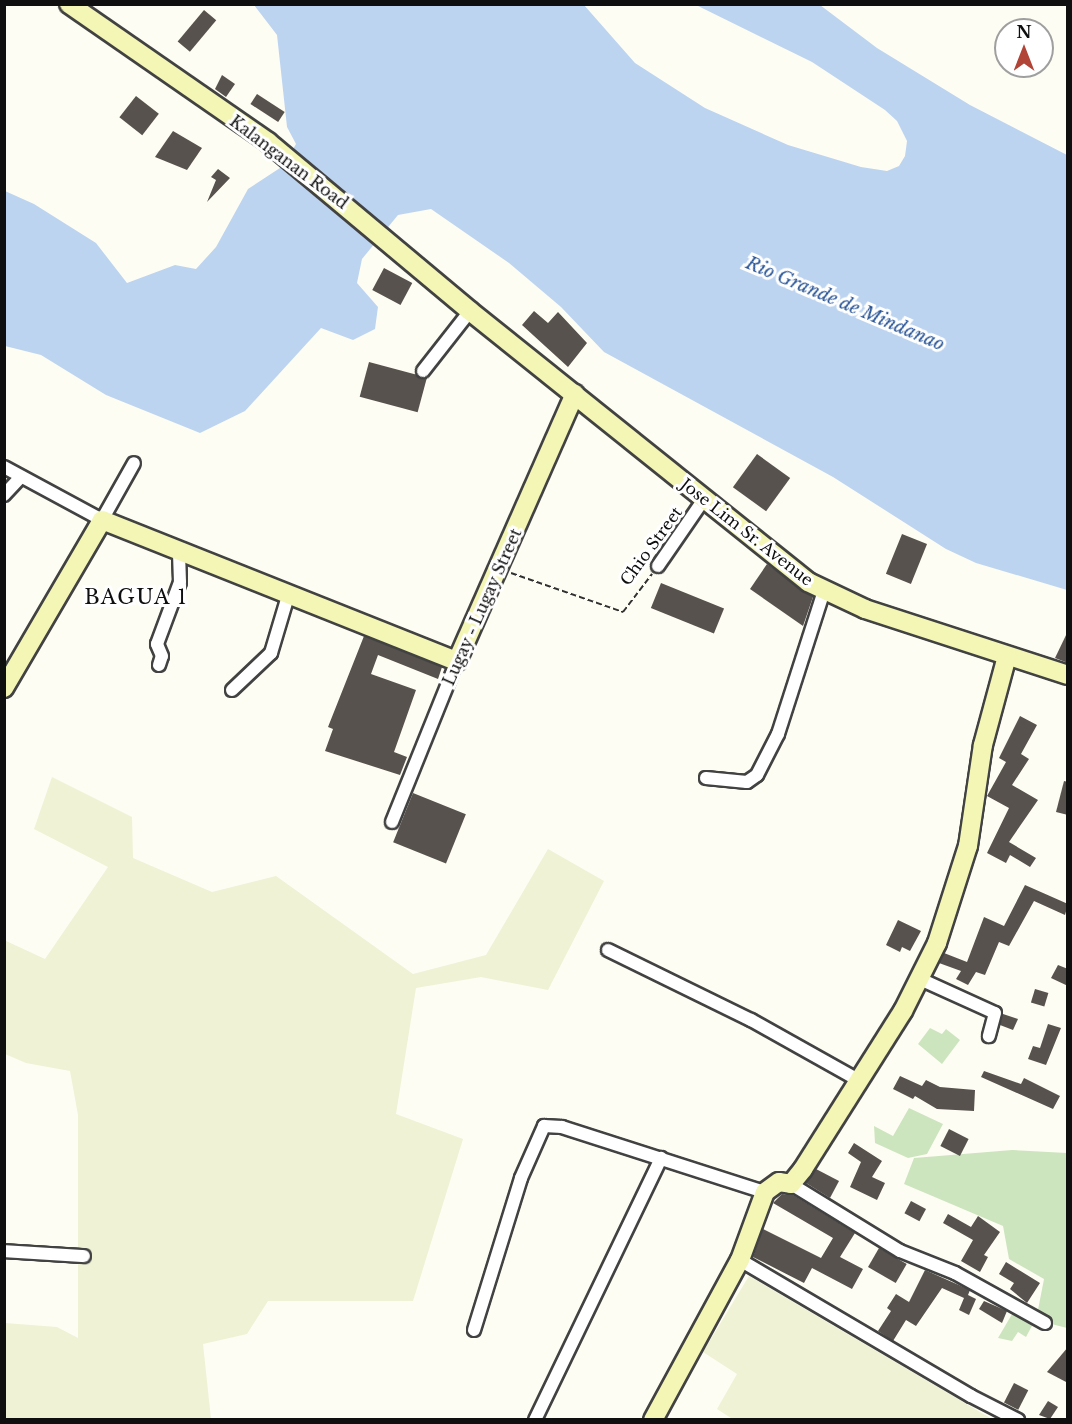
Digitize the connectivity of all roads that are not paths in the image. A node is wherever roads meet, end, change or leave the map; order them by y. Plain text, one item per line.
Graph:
1 (69, 4) edge
2 (470, 311) junction
3 (423, 371) dead end
4 (575, 394) junction
5 (134, 463) dead end
6 (4, 467) edge
7 (21, 477) junction
8 (4, 495) edge
9 (704, 499) junction
10 (102, 520) junction
11 (180, 554) junction
12 (658, 566) road end
13 (824, 591) junction
14 (288, 596) junction
15 (1007, 656) junction
16 (457, 661) junction
17 (159, 665) dead end
18 (1068, 675) edge
19 (4, 688) edge
20 (232, 690) dead end
21 (706, 778) dead end
22 (392, 822) dead end
23 (608, 950) dead end
24 (920, 979) junction
25 (989, 1036) dead end
26 (860, 1081) junction
27 (661, 1158) junction
28 (791, 1184) junction
29 (765, 1192) junction
30 (4, 1251) edge
31 (84, 1256) dead end
32 (740, 1260) junction
33 (1046, 1323) dead end
34 (474, 1330) dead end
35 (535, 1419) edge
36 (653, 1419) edge
37 (1018, 1419) edge

1 - 2 street, Kalanganan Road
2 - 3 street
2 - 4 street, Jose Lim Sr. Avenue
4 - 9 street, Jose Lim Sr. Avenue
4 - 16 street, Lugay - Lugay Street
5 - 10 street
6 - 7 street
7 - 8 street
7 - 10 street
9 - 12 street, Chio Street
9 - 13 street, Jose Lim Sr. Avenue
10 - 11 street
10 - 19 street
11 - 14 street
11 - 17 street
13 - 15 street, Jose Lim Sr. Avenue
13 - 21 street
14 - 16 street
14 - 20 street
15 - 18 street, Jose Lim Sr. Avenue
15 - 24 street
16 - 22 street, Lugay - Lugay Street
23 - 26 street
24 - 25 street
24 - 26 street
26 - 28 street
27 - 29 street
27 - 34 street
27 - 35 street
28 - 29 street
28 - 33 street
29 - 32 street
30 - 31 street
32 - 36 street
32 - 37 street

